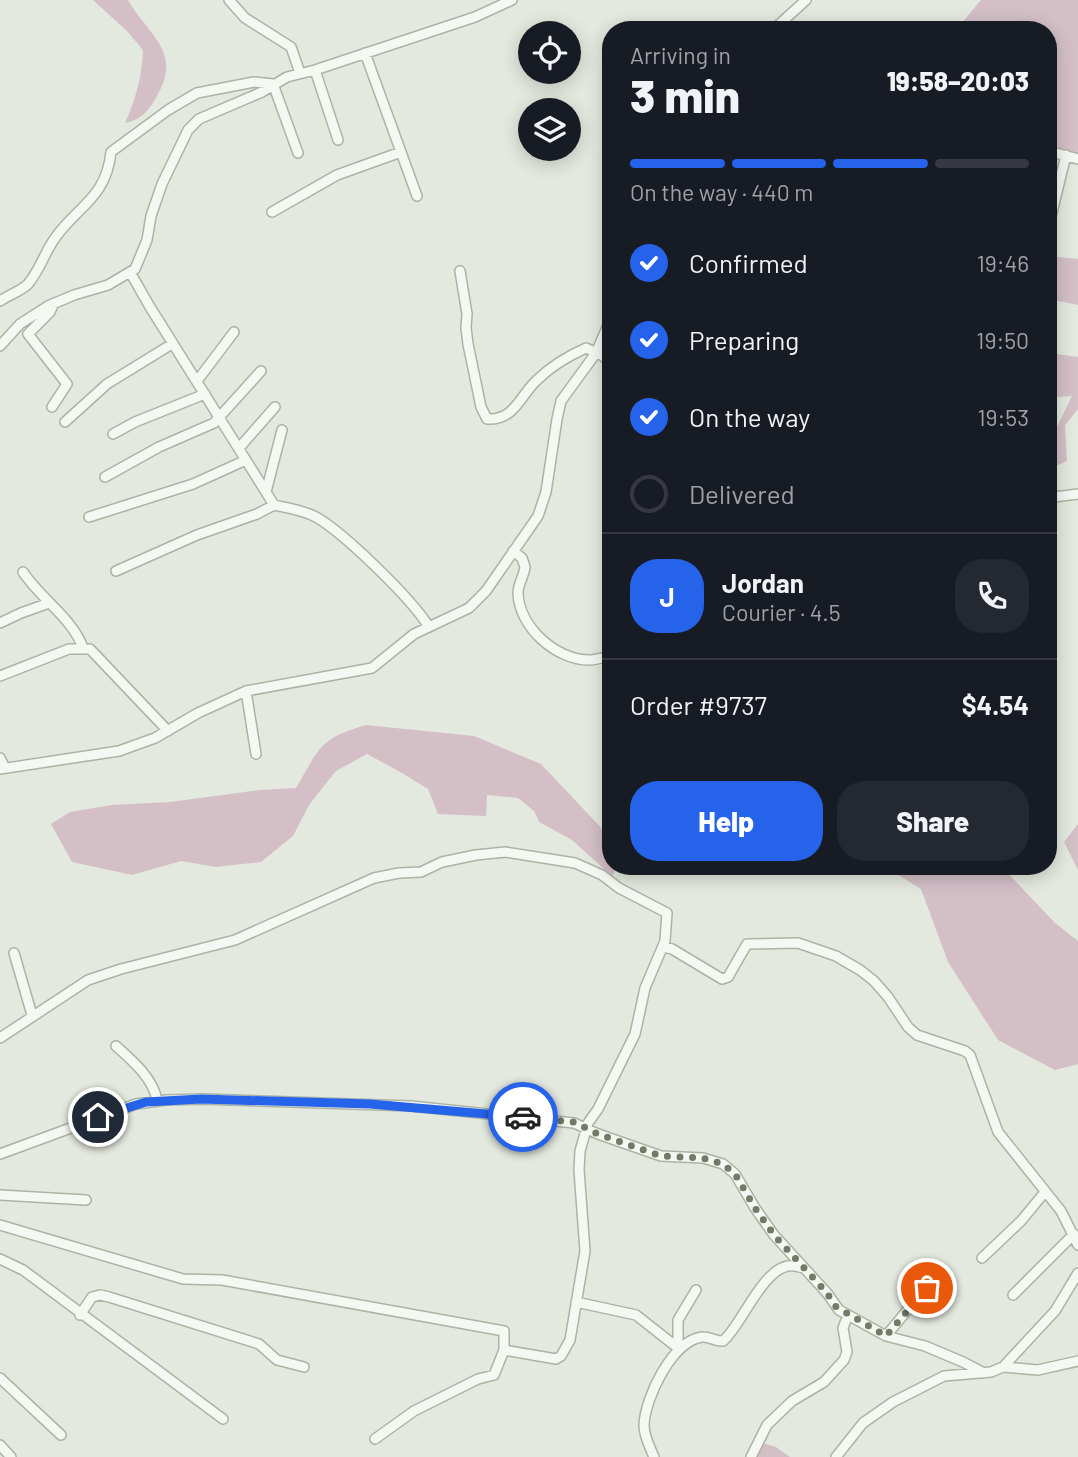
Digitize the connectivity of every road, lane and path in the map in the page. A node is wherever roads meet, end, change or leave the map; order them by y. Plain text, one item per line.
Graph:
1 (229, 0) edge
2 (512, 0) edge
3 (806, 0) edge
4 (783, 21) edge
5 (365, 53) junction
6 (315, 70) junction
7 (300, 73) junction
8 (273, 84) junction
9 (338, 141) dead end
10 (401, 152) junction
11 (298, 153) dead end
12 (1057, 153) edge
13 (1066, 155) junction
14 (1078, 159) edge
15 (1057, 192) edge
16 (417, 196) dead end
17 (272, 212) dead end
18 (460, 271) dead end
19 (130, 272) junction
20 (0, 301) edge
21 (54, 303) junction
22 (234, 332) dead end
23 (602, 339) edge
24 (172, 344) junction
25 (0, 346) edge
26 (596, 353) junction
27 (602, 357) edge
28 (261, 371) dead end
29 (197, 381) junction
30 (205, 394) junction
31 (52, 407) dead end
32 (275, 407) dead end
33 (220, 418) junction
34 (65, 422) dead end
35 (282, 430) dead end
36 (113, 434) dead end
37 (239, 448) junction
38 (246, 460) junction
39 (105, 477) dead end
40 (266, 492) junction
41 (1078, 494) edge
42 (1057, 496) edge
43 (274, 505) junction
44 (89, 517) dead end
45 (513, 551) junction
46 (116, 571) dead end
47 (23, 572) dead end
48 (49, 603) junction
49 (0, 624) edge
50 (429, 626) junction
51 (83, 648) junction
52 (602, 658) edge
53 (0, 676) edge
54 (246, 691) junction
55 (168, 731) junction
56 (256, 754) dead end
57 (0, 758) edge
58 (2, 769) edge
59 (663, 947) junction
60 (14, 953) dead end
61 (32, 1015) junction
62 (0, 1038) edge
63 (116, 1046) dead end
64 (157, 1101) junction
65 (586, 1128) junction
66 (0, 1154) edge
67 (1045, 1192) junction
68 (0, 1195) edge
69 (86, 1200) dead end
70 (0, 1224) edge
71 (1074, 1234) junction
72 (1078, 1245) edge
73 (982, 1258) dead end
74 (0, 1259) edge
75 (804, 1268) junction
76 (943, 1272) dead end
77 (1078, 1273) edge
78 (696, 1290) dead end
79 (1013, 1295) dead end
80 (576, 1302) junction
81 (80, 1315) junction
82 (848, 1315) junction
83 (886, 1336) junction
84 (678, 1348) junction
85 (504, 1350) junction
86 (1078, 1361) edge
87 (304, 1367) dead end
88 (1003, 1367) junction
89 (984, 1373) junction
90 (0, 1378) edge
91 (223, 1419) dead end
92 (61, 1435) dead end
93 (375, 1439) dead end
94 (0, 1445) edge
95 (11, 1457) edge
96 (654, 1457) edge
97 (751, 1457) edge
98 (836, 1457) edge

1 - 7 street
2 - 5 street
3 - 4 street
5 - 6 street
5 - 10 street
6 - 7 street
6 - 9 street
7 - 8 street
8 - 11 street
8 - 19 street
8 - 20 street
10 - 16 street
10 - 17 street
12 - 13 street
13 - 14 street
13 - 15 street
18 - 26 street
19 - 21 street
19 - 24 street
21 - 25 street
21 - 31 street
22 - 29 street
23 - 26 street
24 - 29 street
24 - 34 street
26 - 27 street
26 - 45 street
28 - 33 street
29 - 30 street
30 - 33 street
30 - 36 street
32 - 37 street
33 - 37 street
33 - 39 street
35 - 40 street
37 - 38 street
38 - 40 street
38 - 44 street
40 - 43 street
41 - 42 street
43 - 46 street
43 - 50 street
45 - 50 street
45 - 52 street
47 - 48 street
48 - 49 street
48 - 51 street
50 - 54 street
51 - 53 street
51 - 55 street
54 - 55 street
54 - 56 street
55 - 58 street
57 - 58 street
59 - 61 street
59 - 65 street
59 - 67 street
60 - 61 street
61 - 62 street
63 - 64 street
64 - 65 street
64 - 66 street
65 - 75 street
65 - 80 street
67 - 71 street
67 - 73 street
68 - 69 street
70 - 85 street
71 - 72 street
71 - 79 street
74 - 81 street
75 - 82 street
75 - 84 street
76 - 83 street
77 - 88 street
78 - 84 street
80 - 84 street
80 - 85 street
81 - 87 street
81 - 91 street
82 - 83 street
82 - 97 street
83 - 89 street
84 - 96 street
85 - 93 street
86 - 88 street
88 - 89 street
89 - 98 street
90 - 92 street
94 - 95 street

